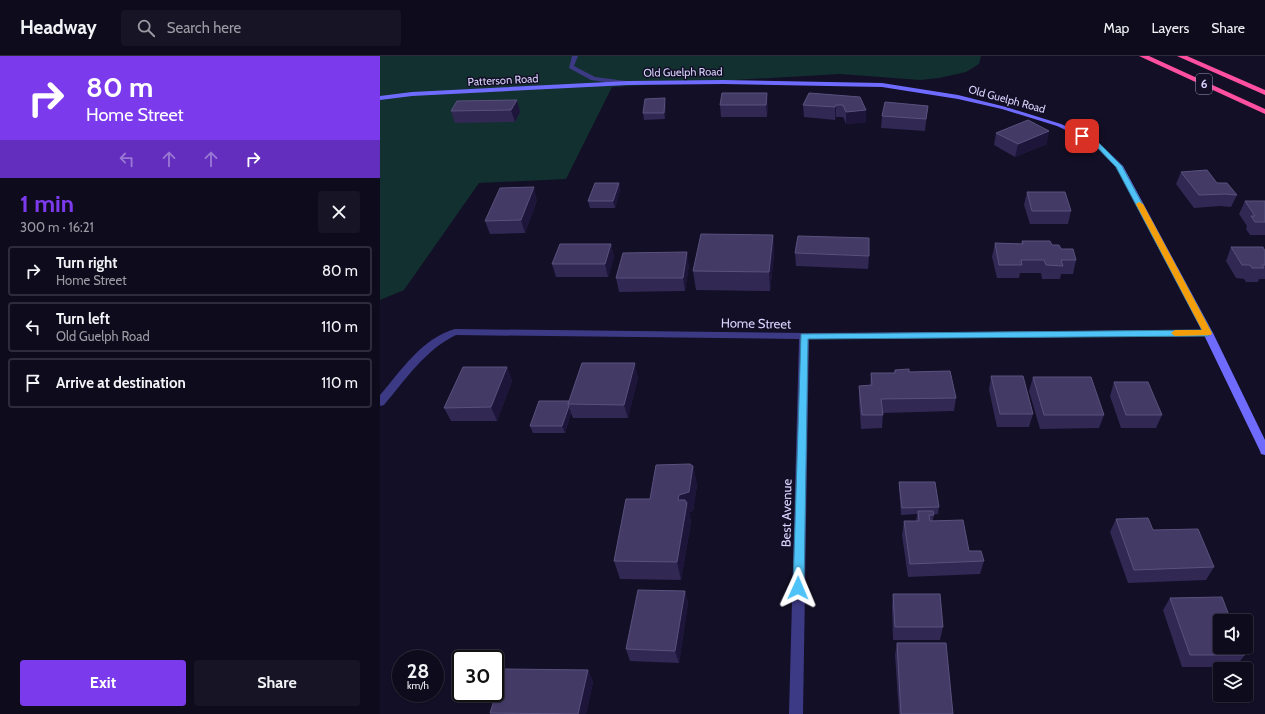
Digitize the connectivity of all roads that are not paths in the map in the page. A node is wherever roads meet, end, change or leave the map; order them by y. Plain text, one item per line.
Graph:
1 (576, 56) edge
2 (1143, 56) edge
3 (1181, 56) edge
4 (628, 84) junction
5 (1265, 94) edge
6 (380, 98) edge
7 (1265, 112) edge
8 (1208, 333) junction
9 (804, 336) junction
10 (380, 402) edge
11 (1265, 452) edge
12 (796, 714) edge

1 - 4 street, Old Guelph Road
2 - 7 highway, 6
3 - 5 highway, 6
4 - 6 street, Patterson Road
4 - 8 street, Old Guelph Road
8 - 9 street, Home Street
8 - 11 street, Old Guelph Road
9 - 10 street, Home Street
9 - 12 street, Best Avenue

